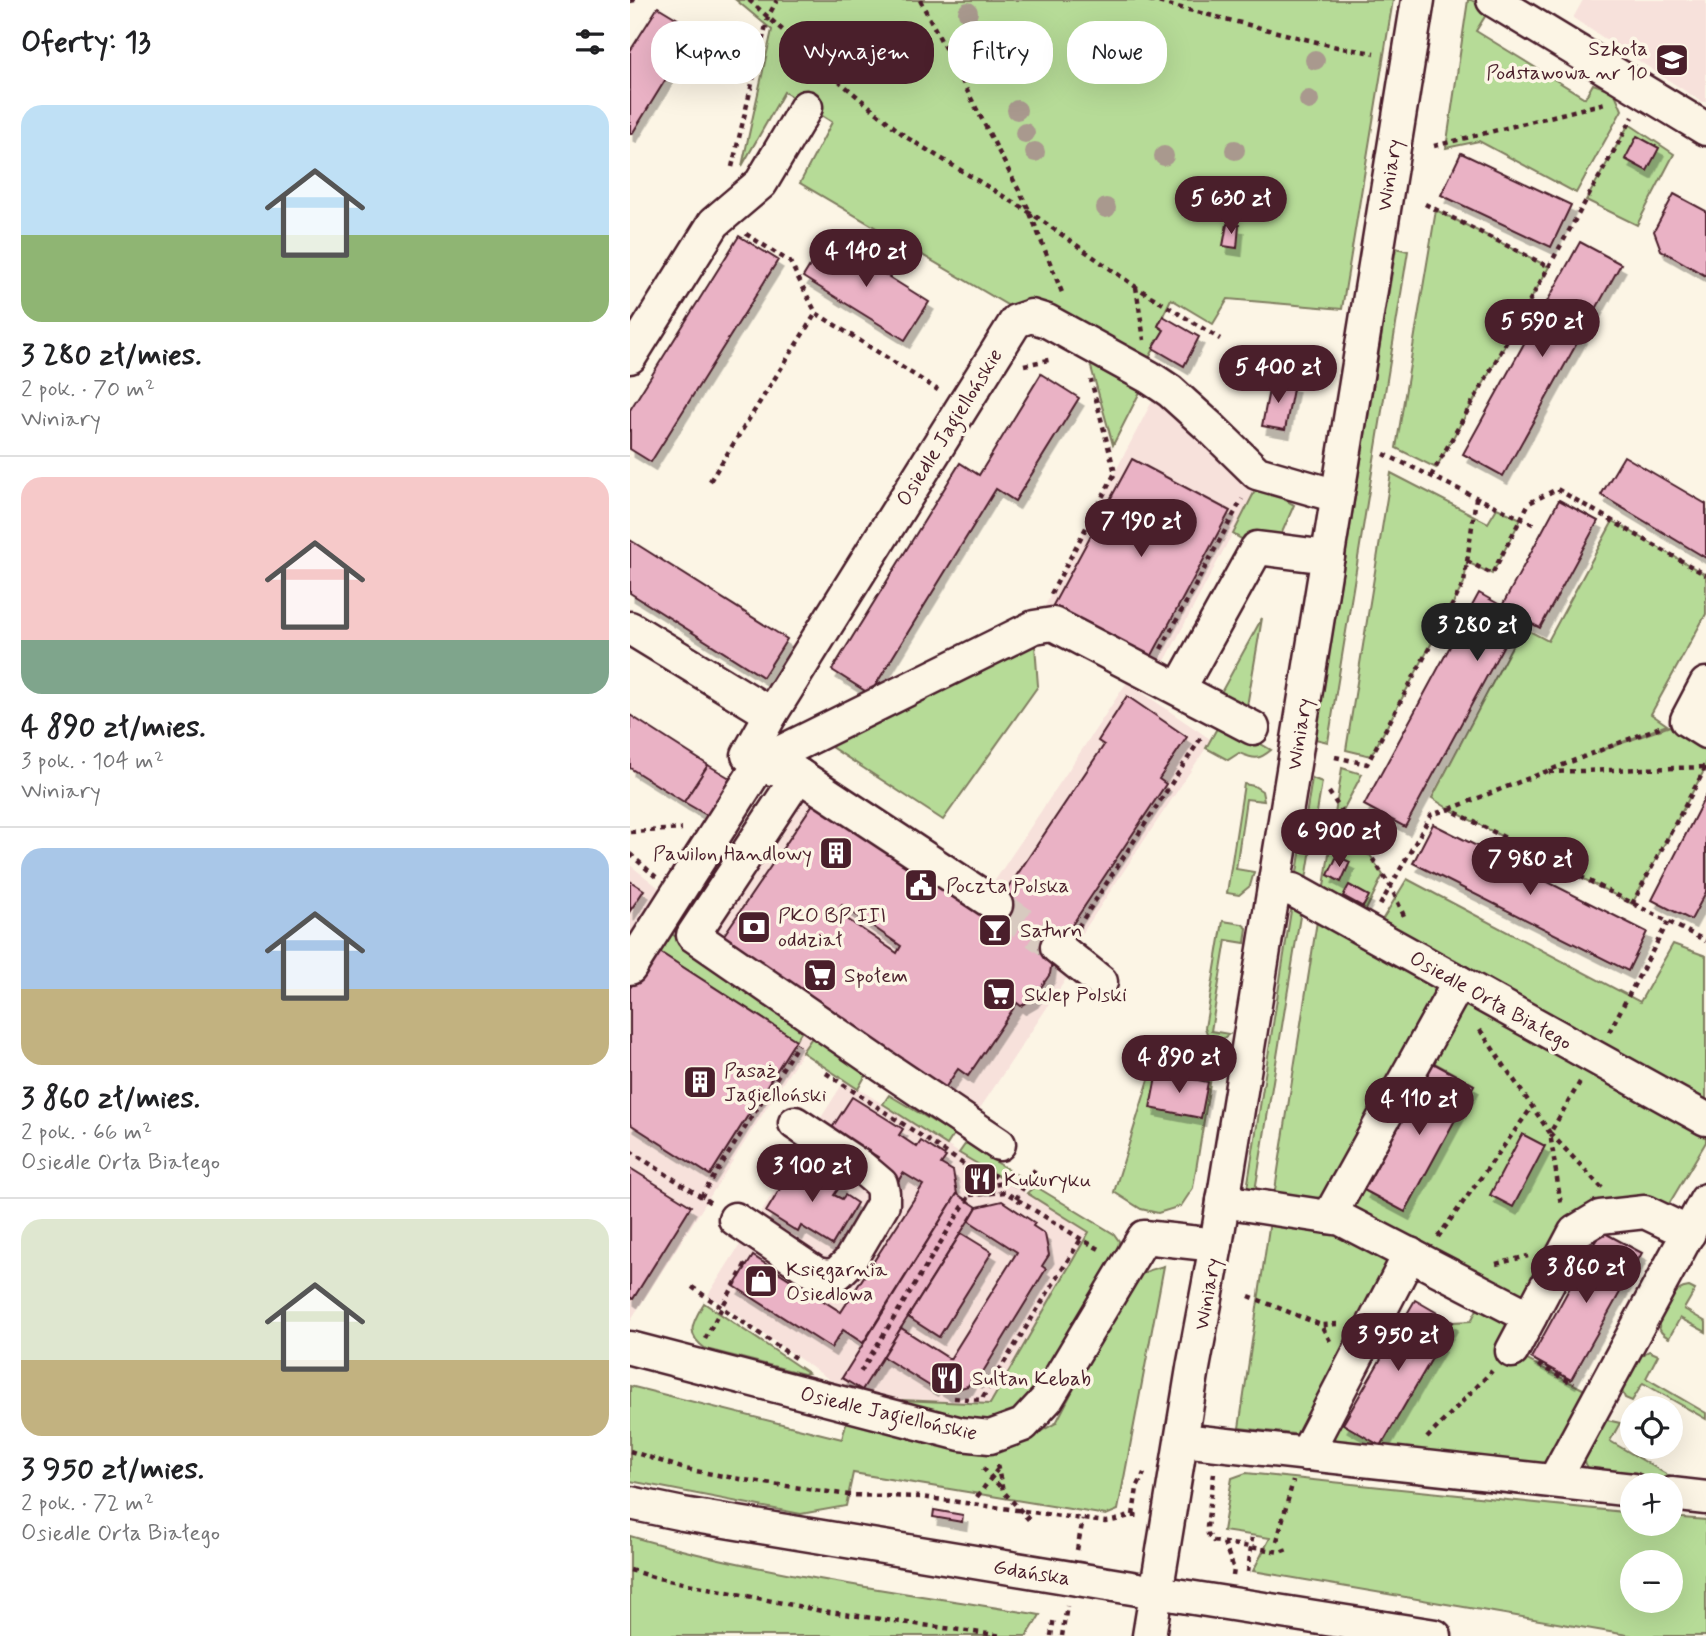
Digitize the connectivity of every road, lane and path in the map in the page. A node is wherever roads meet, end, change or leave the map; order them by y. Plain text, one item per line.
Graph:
1 (749, 0) edge
2 (777, 0) edge
3 (1149, 0) edge
4 (1418, 0) edge
5 (1493, 0) edge
6 (768, 17) junction
7 (1374, 53) dead end
8 (1646, 93) junction
9 (806, 107) dead end
10 (1706, 129) edge
11 (1434, 146) dead end
12 (1425, 204) dead end
13 (720, 217) junction
14 (1549, 267) junction
15 (1136, 287) junction
16 (816, 313) junction
17 (1220, 339) dead end
18 (630, 357) edge
19 (1149, 377) junction
20 (963, 406) junction
21 (1384, 454) dead end
22 (1257, 473) junction
23 (1431, 476) junction
24 (710, 481) dead end
25 (1337, 496) junction
26 (1476, 498) junction
27 (1521, 519) junction
28 (1535, 525) dead end
29 (1328, 557) junction
30 (1467, 561) junction
31 (1706, 575) edge
32 (630, 628) edge
33 (1147, 674) junction
34 (1706, 684) edge
35 (1179, 689) junction
36 (1219, 711) junction
37 (771, 715) junction
38 (1696, 726) edge
39 (1253, 728) dead end
40 (1335, 757) dead end
41 (754, 758) junction
42 (1546, 772) junction
43 (799, 775) junction
44 (1329, 792) dead end
45 (1449, 809) junction
46 (720, 826) junction
47 (630, 832) edge
48 (1391, 887) junction
49 (1274, 888) junction
50 (1632, 904) junction
51 (996, 905) tunnel mouth
52 (1668, 922) junction
53 (1366, 930) junction
54 (1706, 941) edge
55 (1059, 949) joint
56 (1423, 962) junction
57 (630, 968) edge
58 (1101, 982) dead end
59 (1456, 986) junction
60 (799, 1041) dead end
61 (1595, 1057) junction
62 (826, 1073) dead end
63 (1532, 1107) junction
64 (1706, 1119) edge
65 (795, 1123) dead end
66 (1550, 1133) junction
67 (999, 1143) dead end
68 (630, 1151) edge
69 (1036, 1168) dead end
70 (971, 1195) junction
71 (701, 1197) junction
72 (1016, 1199) junction
73 (1706, 1200) edge
74 (1223, 1201) junction
75 (1628, 1214) junction
76 (1329, 1217) junction
77 (735, 1219) joint
78 (1689, 1233) junction
79 (1081, 1239) junction
80 (1216, 1245) junction
81 (1095, 1246) dead end
82 (1567, 1247) junction
83 (751, 1252) dead end
84 (1415, 1257) junction
85 (1451, 1276) junction
86 (692, 1287) dead end
87 (1249, 1296) dead end
88 (722, 1308) junction
89 (1530, 1317) junction
90 (1321, 1325) dead end
91 (630, 1348) edge
92 (1512, 1351) junction
93 (802, 1362) dead end
94 (691, 1364) junction
95 (941, 1398) dead end
96 (1600, 1398) junction
97 (841, 1403) junction
98 (1182, 1440) junction
99 (1213, 1444) junction
100 (630, 1451) edge
101 (1307, 1454) junction
102 (1384, 1462) junction
103 (1554, 1481) junction
104 (1620, 1489) edge
105 (1683, 1495) edge
106 (1706, 1498) edge
107 (630, 1503) edge
108 (1133, 1515) dead end
109 (1252, 1538) dead end
110 (1277, 1541) dead end
111 (1251, 1547) junction
112 (1290, 1548) dead end
113 (630, 1570) edge
114 (1248, 1572) dead end
115 (1156, 1592) junction
116 (1054, 1617) dead end
117 (1003, 1636) edge
118 (1051, 1636) edge
119 (1149, 1636) edge
120 (1434, 1636) edge

1 - 6 path
2 - 6 path
3 - 7 path
4 - 25 street, Winiary
5 - 8 street
6 - 13 path
6 - 15 path
8 - 10 street
8 - 11 path
8 - 14 path
9 - 13 street
12 - 14 path
13 - 16 path
13 - 18 street
14 - 23 path
15 - 17 path
15 - 19 path
16 - 20 path
16 - 24 path
19 - 20 street, Osiedle Jagiellońskie
19 - 22 street, Osiedle Jagiellońskie
20 - 37 street, Osiedle Jagiellońskie
21 - 23 path
22 - 25 street, Osiedle Jagiellońskie
22 - 33 path
23 - 26 path
25 - 29 street, Winiary
26 - 27 path
26 - 30 path
27 - 28 path
27 - 30 path
27 - 31 path
29 - 35 street
29 - 49 street, Winiary
30 - 40 path
32 - 37 street
33 - 35 street
33 - 41 street
34 - 38 street
35 - 36 street
36 - 39 street
36 - 55 path
37 - 41 street, Osiedle Jagiellońskie
38 - 42 path
41 - 43 street
41 - 46 street
42 - 45 path
42 - 50 path
43 - 51 street
43 - 67 street
44 - 48 path
45 - 48 path
45 - 50 path
46 - 47 path
46 - 57 street
48 - 53 path
48 - 56 path
49 - 53 street, Osiedle Orła Białego
49 - 74 street, Winiary
50 - 52 path
52 - 54 path
52 - 61 path
53 - 56 street, Osiedle Orła Białego
55 - 58 street
56 - 59 street, Osiedle Orła Białego
59 - 61 street, Osiedle Orła Białego
59 - 63 path
59 - 76 street
60 - 71 path
61 - 64 street, Osiedle Orła Białego
61 - 66 path
62 - 70 path
63 - 66 path
63 - 84 path
65 - 77 street
66 - 75 path
66 - 82 path
68 - 71 path
69 - 72 path
70 - 72 path
70 - 97 path
71 - 77 path
72 - 79 path
73 - 78 street
74 - 76 street
74 - 80 street, Winiary
75 - 78 street
75 - 82 street
76 - 84 street
78 - 96 street
79 - 81 path
79 - 95 path
80 - 97 street, Osiedle Jagiellońskie
80 - 98 street, Winiary
82 - 85 path
82 - 89 street
83 - 88 path
84 - 85 street
84 - 101 street
85 - 89 street
86 - 88 path
87 - 90 path
88 - 93 path
88 - 94 path
89 - 92 street
91 - 94 street, Osiedle Jagiellońskie
92 - 96 path
92 - 102 path
94 - 97 street, Osiedle Jagiellońskie
96 - 103 street
98 - 99 street
98 - 115 street, Winiary
99 - 101 street
99 - 111 path
100 - 108 path
101 - 102 street
101 - 110 path
102 - 103 street
103 - 104 street
105 - 106 street
107 - 115 street, Gdańska
109 - 111 path
111 - 112 path
111 - 114 path
113 - 117 path
115 - 119 street, Winiary
115 - 120 street, Gdańska
116 - 118 path

